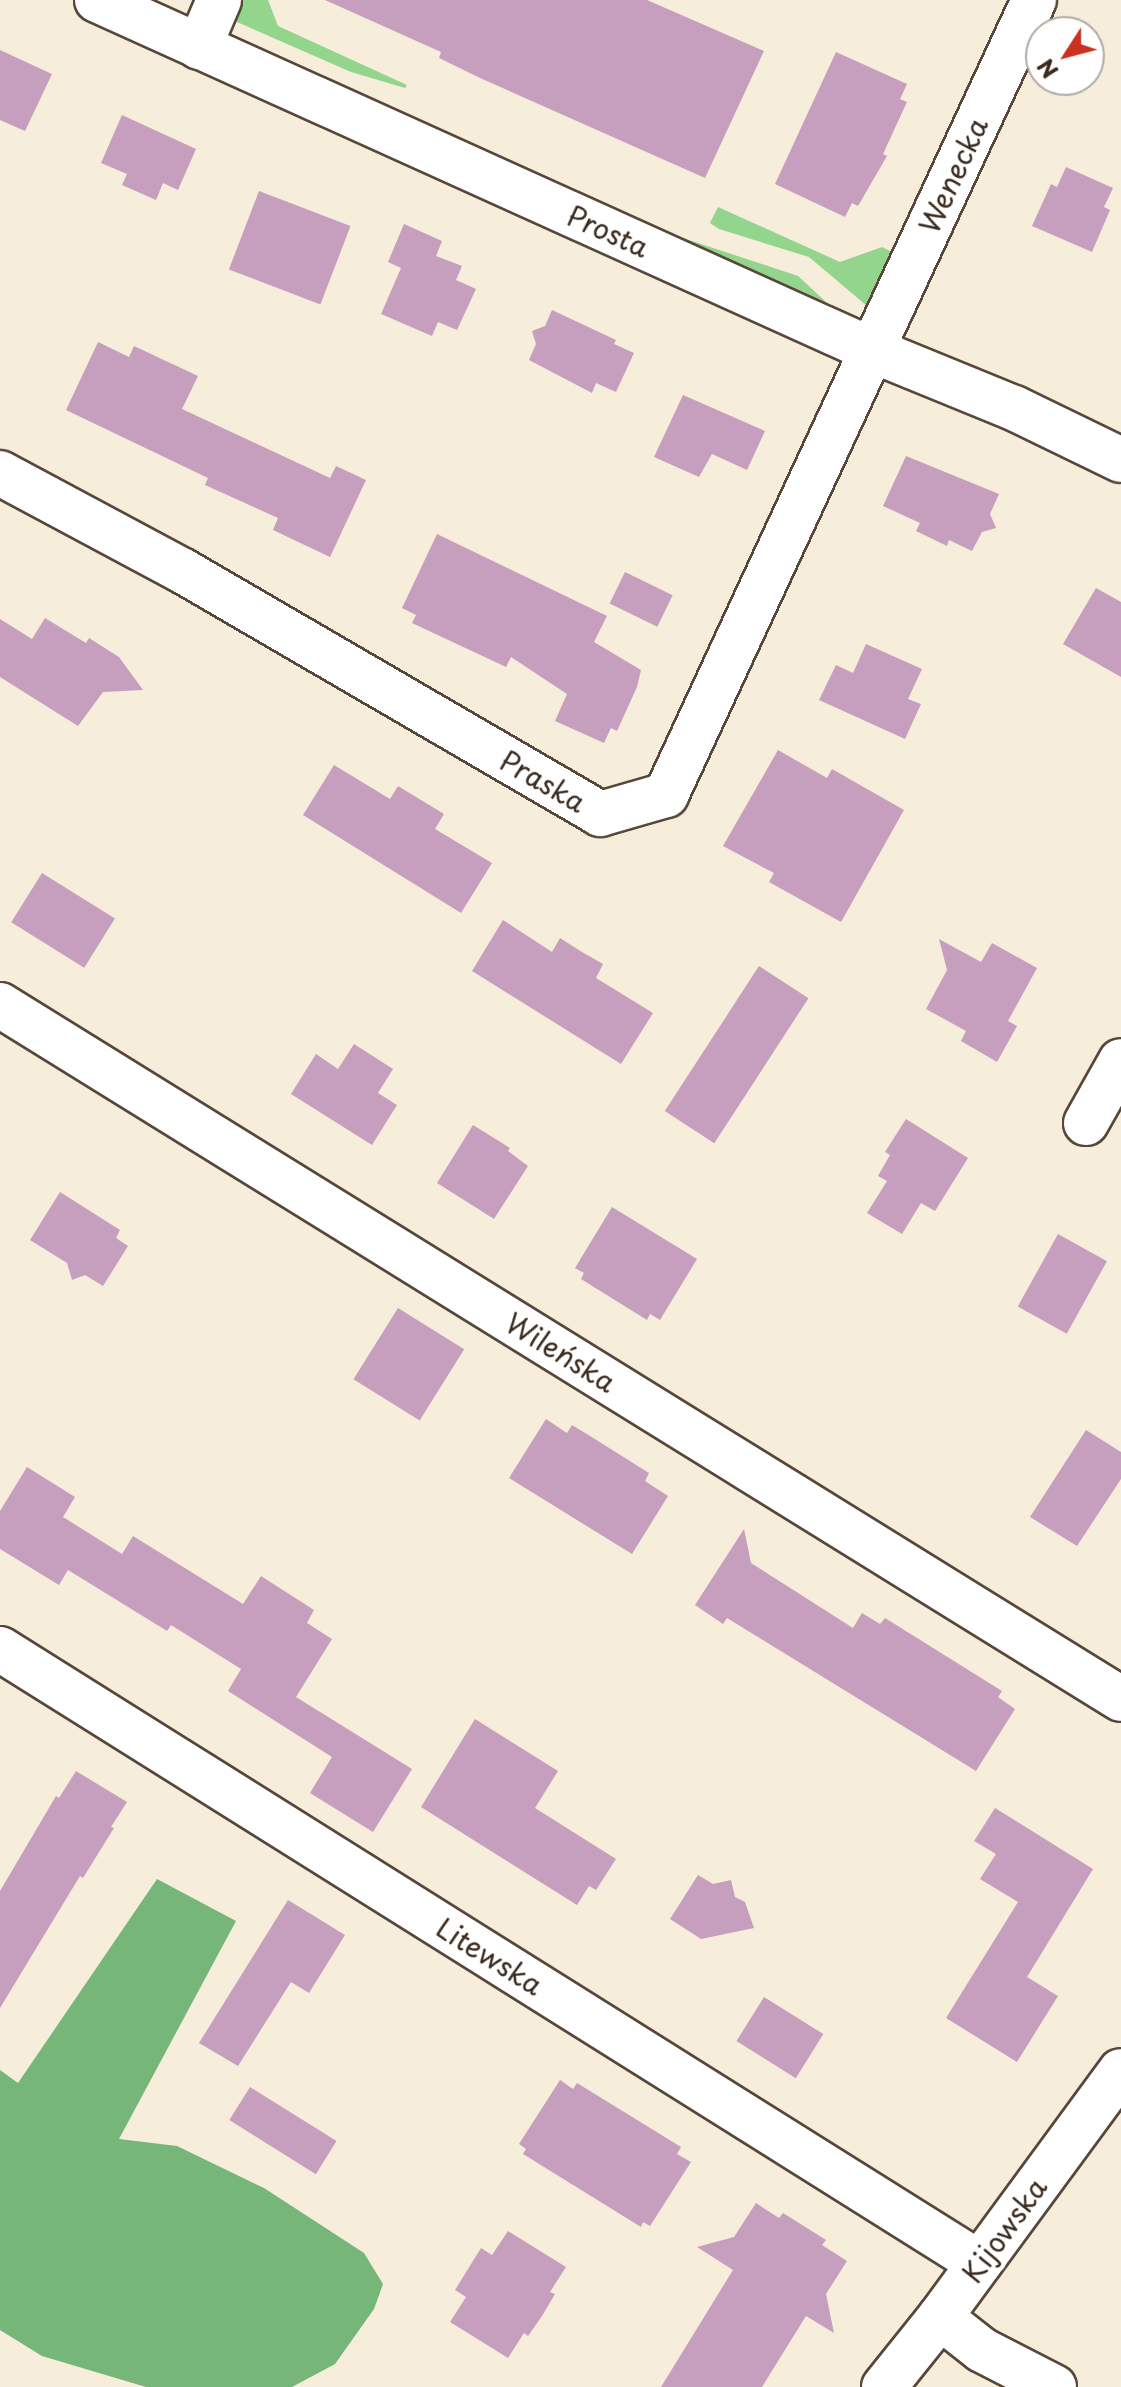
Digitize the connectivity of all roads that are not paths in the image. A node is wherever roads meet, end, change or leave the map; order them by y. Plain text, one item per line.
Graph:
1 (97, 0) edge
2 (219, 0) edge
3 (1034, 0) edge
4 (199, 47) junction
5 (874, 351) junction
6 (1121, 460) edge
7 (0, 473) edge
8 (0, 1005) edge
9 (1121, 1061) edge
10 (1086, 1123) dead end
11 (0, 1649) edge
12 (1121, 1699) edge
13 (1121, 2071) edge
14 (979, 2263) junction
15 (940, 2317) junction
16 (884, 2387) edge
17 (1054, 2387) edge

1 - 4 street, Prosta
2 - 4 street
3 - 5 street, Wenecka
4 - 5 street, Prosta
5 - 6 street, Prosta
5 - 7 street, Praska
8 - 12 street, Wileńska
9 - 10 street
11 - 14 street, Litewska
13 - 14 street, Kijowska
14 - 15 street, Kijowska
15 - 16 street, Kijowska
15 - 17 street

